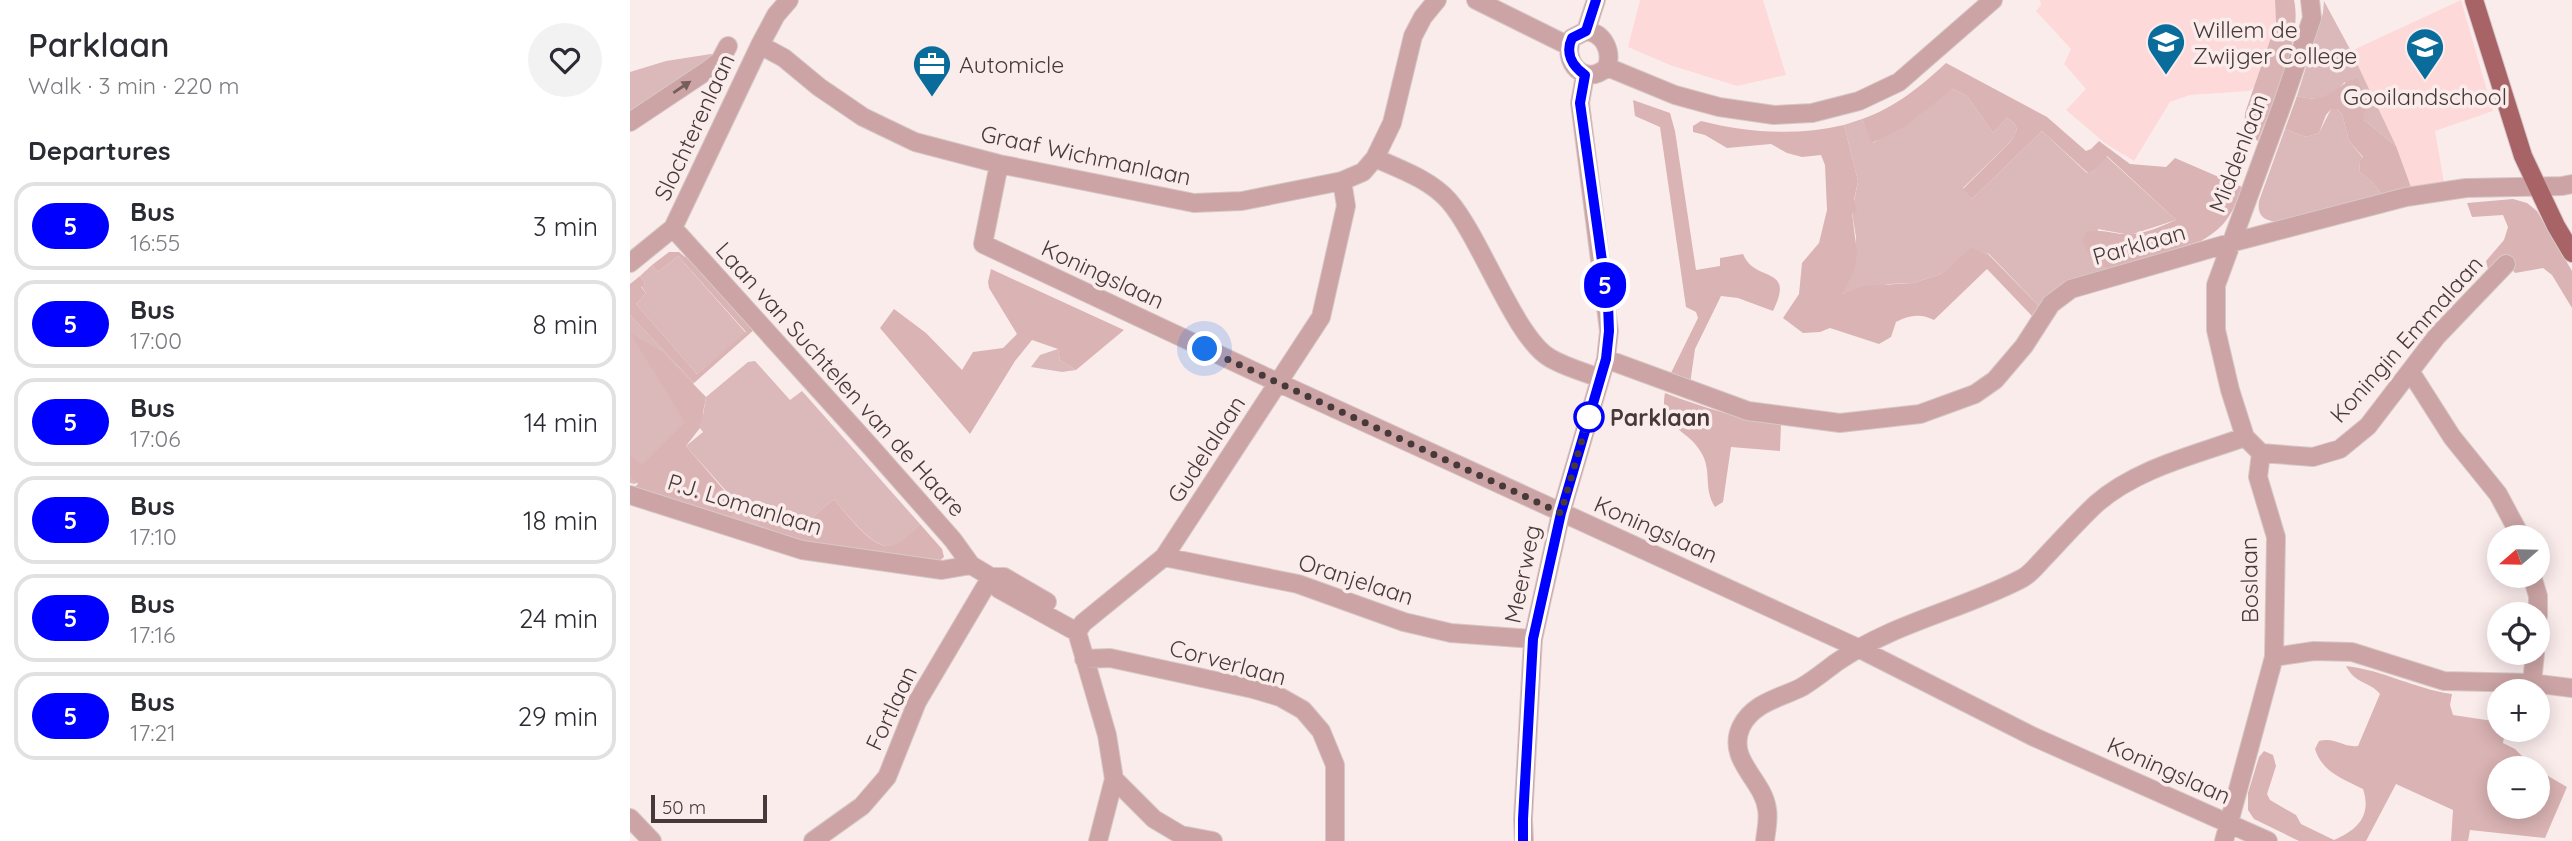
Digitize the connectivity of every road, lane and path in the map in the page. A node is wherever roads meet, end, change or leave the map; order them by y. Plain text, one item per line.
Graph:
1 (789, 0) edge
2 (1437, 0) edge
3 (1476, 0) edge
4 (1596, 0) edge
5 (1993, 0) edge
6 (2310, 0) edge
7 (2474, 0) edge
8 (1586, 31) junction
9 (760, 46) junction
10 (1569, 46) junction
11 (727, 47) dead end
12 (1608, 67) junction
13 (1585, 75) junction
14 (630, 122) edge
15 (1375, 158) junction
16 (999, 164) junction
17 (1342, 181) junction
18 (2572, 184) edge
19 (2537, 186) junction
20 (673, 228) junction
21 (2230, 243) junction
22 (2572, 253) edge
23 (630, 263) edge
24 (2506, 264) dead end
25 (1606, 359) junction
26 (2410, 371) junction
27 (1600, 379) junction
28 (1279, 383) junction
29 (2245, 437) junction
30 (2261, 453) junction
31 (630, 495) edge
32 (1561, 513) junction
33 (2515, 525) edge
34 (1164, 557) junction
35 (971, 565) junction
36 (991, 577) junction
37 (1080, 627) junction
38 (1533, 639) junction
39 (1858, 648) junction
40 (2274, 657) junction
41 (1084, 659) junction
42 (2487, 682) edge
43 (2550, 685) edge
44 (2572, 688) edge
45 (1114, 779) junction
46 (630, 818) edge
47 (2226, 832) edge
48 (652, 841) edge
49 (813, 841) edge
50 (1098, 841) edge
51 (1213, 841) edge
52 (1335, 841) edge
53 (1524, 841) edge
54 (1765, 841) edge
55 (2267, 841) edge

1 - 9 street, Slochterenlaan
2 - 15 street, Graaf Wichmanlaan
3 - 10 street
4 - 8 street
5 - 12 street
6 - 21 street, Middenlaan
7 - 19 main road
8 - 10 street
8 - 12 street
9 - 16 street, Graaf Wichmanlaan
9 - 20 street, Slochterenlaan
10 - 13 street
14 -> 11 street
12 - 13 street
13 - 25 street, Meerweg
15 - 17 street, Graaf Wichmanlaan
15 - 27 street
16 - 17 street, Graaf Wichmanlaan
16 - 28 street, Koningslaan
17 - 28 street, Gudelalaan
18 - 19 street, Parklaan
19 - 21 street, Parklaan
19 - 22 main road
20 - 23 street, Slochterenlaan
20 - 35 street, Laan van Suchtelen van de Haare
21 - 25 street, Parklaan
21 - 29 street
24 - 26 street, Koningin Emmalaan
25 - 27 street, Meerweg
26 - 30 street, Koningin Emmalaan
26 - 33 street
27 - 32 street, Meerweg
28 - 32 street, Koningslaan
28 - 34 street, Gudelalaan
29 - 30 street
29 - 39 street
30 - 40 street, Boslaan
31 - 35 street, P.J. Lomanlaan
32 - 38 street, Meerweg
32 - 39 street, Koningslaan
34 - 37 street, Gudelalaan
34 - 38 street, Oranjelaan
35 - 36 street
36 - 37 street
36 - 49 street, Fortlaan
37 - 41 street
38 - 53 street, Meerweg
39 - 47 street, Koningslaan
39 - 54 street
40 - 42 street
40 - 47 street, Boslaan
41 - 45 street
41 - 52 street, Corverlaan
43 - 44 street
45 - 50 street
45 - 51 street
46 - 48 street
47 - 55 street, Koningslaan

